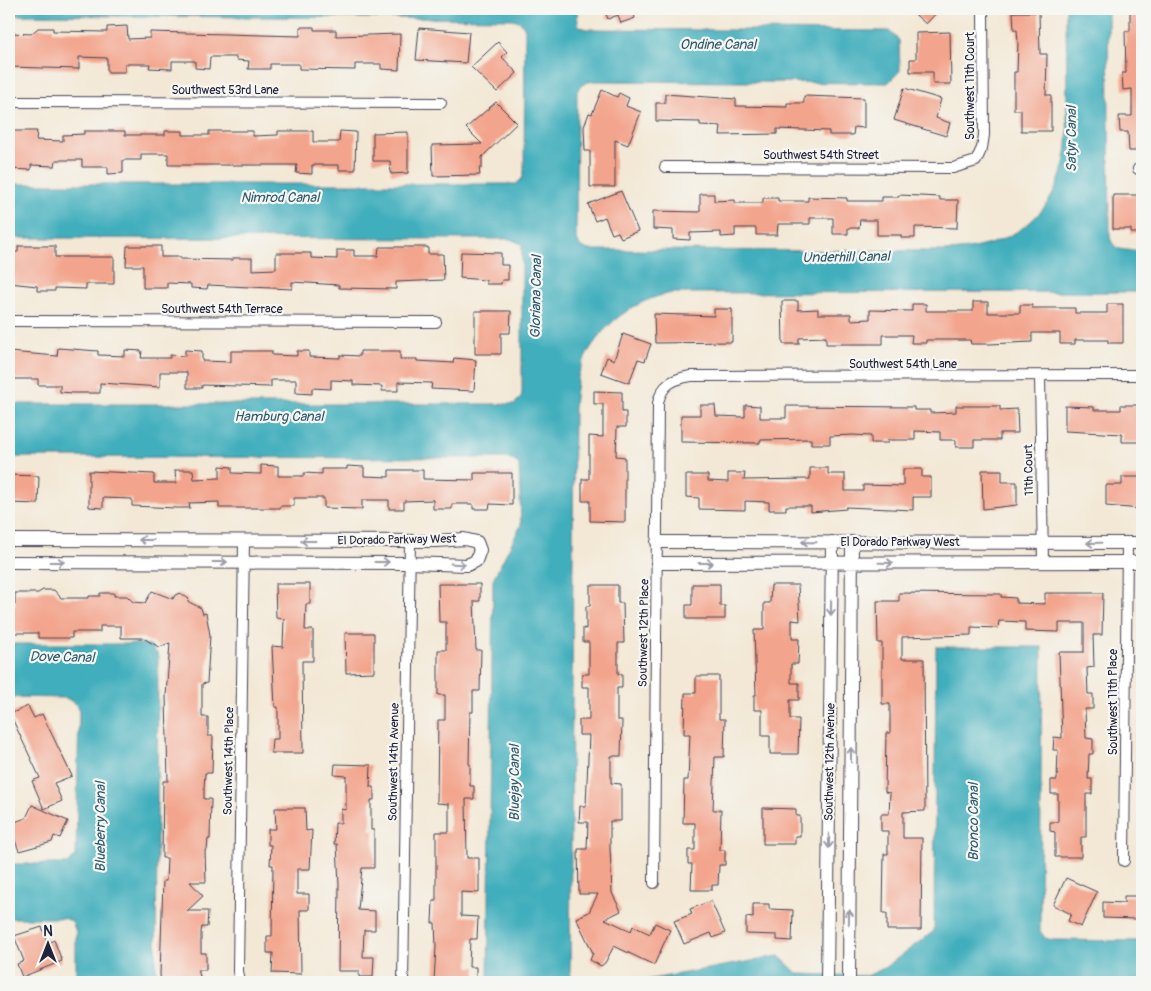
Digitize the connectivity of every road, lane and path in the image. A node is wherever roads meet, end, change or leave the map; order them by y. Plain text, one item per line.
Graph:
1 (983, 9) edge
2 (9, 102) edge
3 (441, 103) dead end
4 (976, 161) joint
5 (665, 167) dead end
6 (9, 321) edge
7 (436, 322) dead end
8 (1142, 375) edge
9 (1040, 376) junction
10 (665, 386) joint
11 (9, 540) edge
12 (244, 540) junction
13 (410, 541) junction
14 (657, 542) junction
15 (832, 542) junction
16 (852, 542) junction
17 (1127, 543) junction
18 (1142, 543) edge
19 (1042, 544) junction
20 (9, 562) edge
21 (244, 562) junction
22 (409, 562) junction
23 (1127, 562) junction
24 (1142, 562) edge
25 (657, 563) junction
26 (832, 563) junction
27 (852, 563) junction
28 (1043, 563) junction
29 (1124, 861) dead end
30 (654, 883) dead end
31 (240, 982) edge
32 (403, 982) edge
33 (827, 982) edge
34 (849, 982) edge

1 - 4 street, Southwest 11th Court
2 - 3 street, Southwest 53rd Lane
4 - 5 street, Southwest 54th Street
6 - 7 street, Southwest 54th Terrace
8 - 9 street, Southwest 54th Lane
9 - 10 street, Southwest 54th Lane
9 - 19 street, 11th Court
10 - 14 street, Southwest 12th Place
12 -> 11 street, El Dorado Parkway West
13 -> 12 street, El Dorado Parkway West
12 - 21 street, Southwest 14th Place
13 - 22 street, Southwest 14th Avenue
22 -> 13 street, El Dorado Parkway West
15 -> 14 street, El Dorado Parkway West
14 - 25 street, Southwest 12th Place
15 - 16 street, El Dorado Parkway West
15 - 26 street, Southwest 12th Avenue
16 - 19 street, El Dorado Parkway West
16 - 27 street, Southwest 12th Avenue
17 - 18 street, El Dorado Parkway West
17 -> 19 street, El Dorado Parkway West
17 - 23 street, Southwest 11th Place
19 - 28 street, 11th Court
20 -> 21 street, El Dorado Parkway West
21 -> 22 street, El Dorado Parkway West
21 - 31 street, Southwest 14th Place
22 - 32 street, Southwest 14th Avenue
23 - 24 street, El Dorado Parkway West
23 - 28 street, El Dorado Parkway West
23 - 29 street, Southwest 11th Place
25 -> 26 street, El Dorado Parkway West
25 - 30 street, Southwest 12th Place
26 - 27 street, El Dorado Parkway West
26 -> 33 street, Southwest 12th Avenue
27 -> 28 street, El Dorado Parkway West
34 -> 27 street, Southwest 12th Avenue

